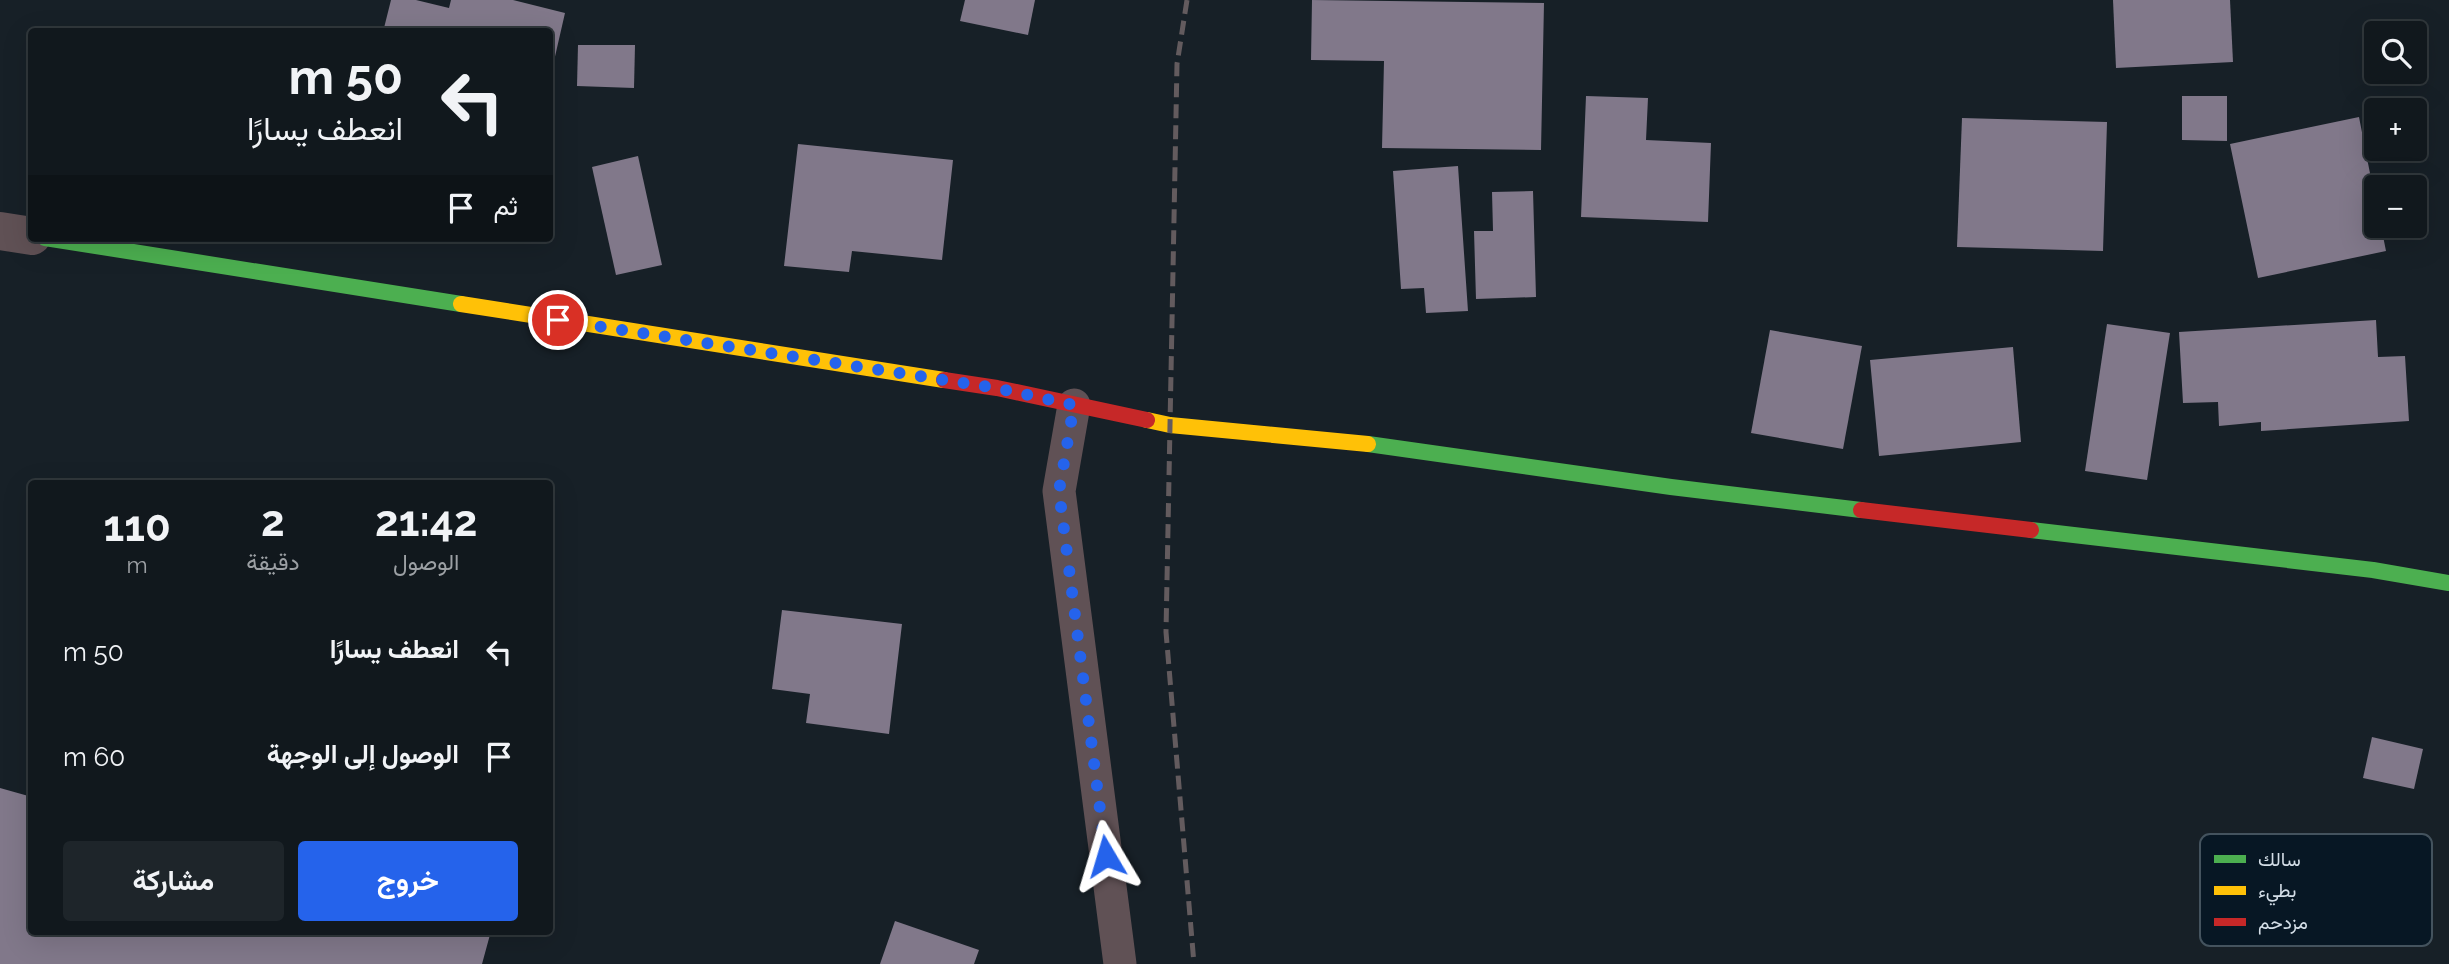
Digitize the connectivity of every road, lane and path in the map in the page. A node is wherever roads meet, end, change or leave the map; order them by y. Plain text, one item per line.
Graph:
1 (0, 231) edge
2 (28, 235) edge
3 (70, 242) edge
4 (1074, 405) junction
5 (2449, 583) edge
6 (1120, 964) edge

1 - 2 street
3 - 4 street
4 - 5 street
4 - 6 lane

